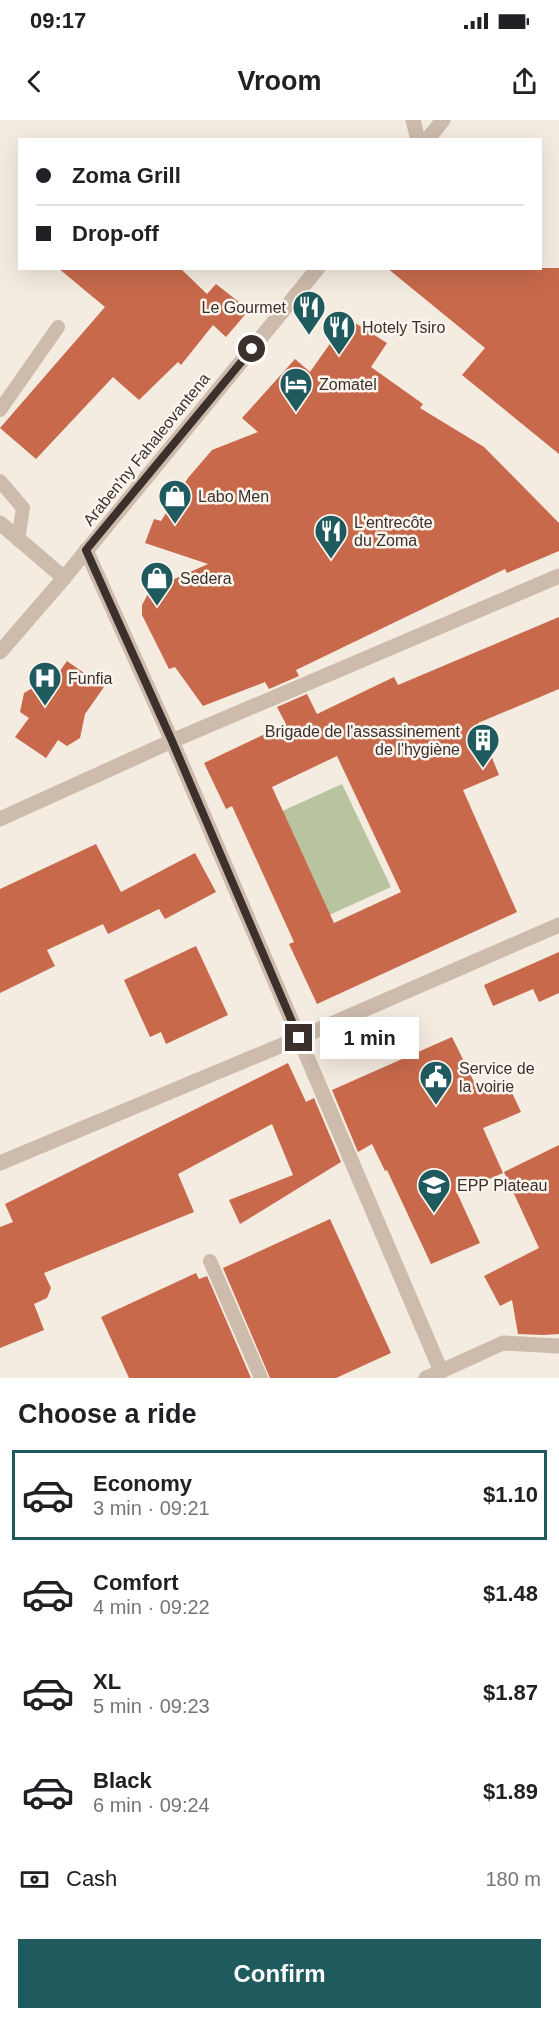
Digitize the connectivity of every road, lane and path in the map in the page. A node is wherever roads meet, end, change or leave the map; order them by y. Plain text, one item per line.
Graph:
1 (413, 120) edge
2 (443, 120) edge
3 (418, 138) edge
4 (429, 138) edge
5 (316, 270) edge
6 (58, 327) dead end
7 (0, 410) edge
8 (0, 481) edge
9 (0, 523) edge
10 (18, 540) junction
11 (86, 550) junction
12 (559, 576) edge
13 (64, 578) junction
14 (0, 652) edge
15 (172, 741) junction
16 (0, 819) edge
17 (559, 925) edge
18 (299, 1038) junction
19 (0, 1162) edge
20 (210, 1261) dead end
21 (559, 1346) edge
22 (441, 1371) junction
23 (261, 1378) edge
24 (426, 1378) edge

1 - 3 street
2 - 4 street
5 - 11 street, Araben'ny Fahaleovantena
6 - 7 lane
8 - 10 lane
9 - 10 street
10 - 13 street
11 - 13 street, Araben'ny Fahaleovantena
11 - 15 street
12 - 15 street
13 - 14 street, Araben'ny Fahaleovantena
15 - 16 street
15 - 18 street
17 - 18 street
18 - 19 street
18 - 22 street
20 - 23 lane
21 - 22 street
22 - 24 street

